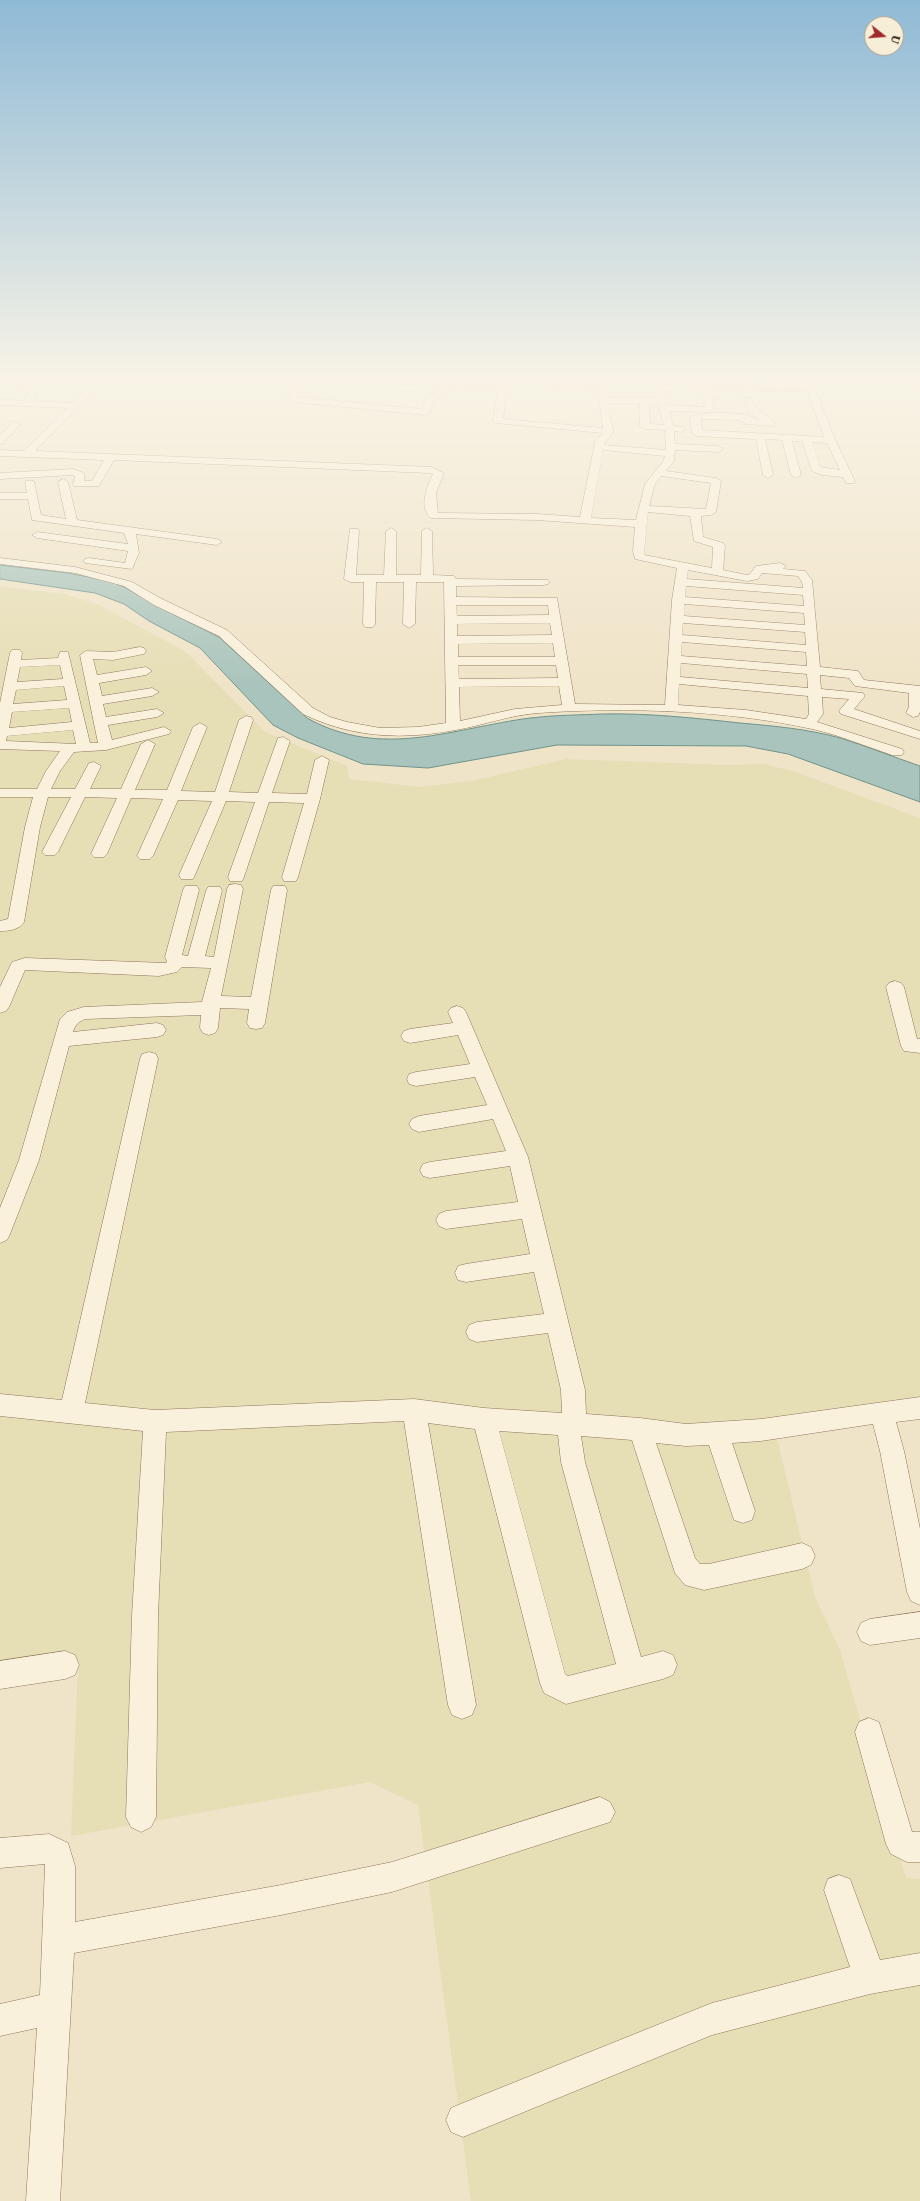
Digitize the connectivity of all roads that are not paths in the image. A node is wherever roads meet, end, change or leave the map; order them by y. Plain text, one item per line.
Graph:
1 (79, 482) edge
2 (98, 482) edge
3 (435, 482) edge
4 (592, 482) edge
5 (652, 482) edge
6 (717, 482) edge
7 (0, 483) edge
8 (30, 483) junction
9 (0, 496) edge
10 (32, 496) junction
11 (645, 509) junction
12 (695, 513) junction
13 (585, 521) junction
14 (72, 522) junction
15 (89, 524) junction
16 (642, 524) junction
17 (128, 529) junction
18 (354, 531) dead end
19 (392, 531) dead end
20 (427, 531) dead end
21 (227, 532) dead end
22 (37, 535) dead end
23 (70, 540) junction
24 (217, 542) junction
25 (61, 548) dead end
26 (134, 548) junction
27 (206, 553) dead end
28 (46, 559) junction
29 (0, 561) edge
30 (683, 565) junction
31 (780, 566) dead end
32 (762, 571) dead end
33 (717, 573) junction
34 (427, 578) junction
35 (370, 579) junction
36 (390, 579) junction
37 (410, 579) junction
38 (450, 582) junction
39 (544, 582) dead end
40 (681, 582) junction
41 (808, 592) junction
42 (678, 600) junction
43 (450, 602) junction
44 (809, 610) junction
45 (677, 618) junction
46 (556, 619) junction
47 (451, 620) junction
48 (369, 624) dead end
49 (409, 624) dead end
50 (810, 629) junction
51 (676, 638) junction
52 (559, 639) junction
53 (451, 640) junction
54 (812, 649) junction
55 (140, 651) dead end
56 (674, 659) junction
57 (452, 661) junction
58 (562, 661) junction
59 (813, 670) junction
60 (146, 671) dead end
61 (92, 680) junction
62 (673, 680) junction
63 (69, 682) junction
64 (565, 682) junction
65 (452, 683) junction
66 (10, 686) junction
67 (917, 690) edge
68 (152, 692) dead end
69 (814, 693) junction
70 (96, 701) junction
71 (74, 704) junction
72 (6, 708) junction
73 (569, 709) junction
74 (671, 709) junction
75 (157, 712) dead end
76 (913, 713) dead end
77 (246, 720) dead end
78 (101, 722) junction
79 (809, 724) junction
80 (79, 726) junction
81 (453, 726) junction
82 (200, 727) dead end
83 (164, 731) dead end
84 (920, 735) edge
85 (0, 739) edge
86 (283, 741) dead end
87 (148, 744) dead end
88 (106, 746) junction
89 (76, 749) junction
90 (897, 752) dead end
91 (322, 760) dead end
92 (94, 766) dead end
93 (0, 793) edge
94 (80, 793) junction
95 (42, 794) junction
96 (127, 794) junction
97 (172, 796) junction
98 (220, 798) junction
99 (264, 799) junction
100 (313, 799) junction
101 (50, 852) dead end
102 (99, 854) dead end
103 (145, 856) dead end
104 (290, 877) dead end
105 (278, 890) dead end
106 (214, 891) dead end
107 (0, 926) edge
108 (178, 961) junction
109 (195, 962) junction
110 (221, 963) junction
111 (895, 987) dead end
112 (258, 1003) junction
113 (211, 1005) junction
114 (0, 1007) edge
115 (256, 1023) dead end
116 (209, 1028) dead end
117 (157, 1030) dead end
118 (410, 1036) dead end
119 (62, 1040) junction
120 (920, 1046) edge
121 (148, 1059) dead end
122 (480, 1068) junction
123 (416, 1079) dead end
124 (498, 1111) junction
125 (419, 1124) dead end
126 (518, 1157) junction
127 (430, 1170) dead end
128 (530, 1208) junction
129 (446, 1220) dead end
130 (0, 1234) edge
131 (542, 1262) junction
132 (466, 1273) dead end
133 (556, 1322) junction
134 (477, 1332) dead end
135 (0, 1405) edge
136 (920, 1408) edge
137 (414, 1410) junction
138 (71, 1412) junction
139 (882, 1412) junction
140 (484, 1419) junction
141 (155, 1421) junction
142 (571, 1425) junction
143 (640, 1429) junction
144 (717, 1434) junction
145 (743, 1511) dead end
146 (802, 1556) dead end
147 (920, 1592) edge
148 (920, 1625) edge
149 (870, 1632) dead end
150 (65, 1665) dead end
151 (663, 1665) dead end
152 (632, 1673) junction
153 (0, 1675) edge
154 (462, 1705) dead end
155 (869, 1732) dead end
156 (600, 1812) dead end
157 (141, 1817) dead end
158 (920, 1847) edge
159 (0, 1853) edge
160 (839, 1890) dead end
161 (59, 1940) junction
162 (920, 1969) edge
163 (870, 1978) junction
164 (54, 2008) junction
165 (0, 2020) edge
166 (463, 2120) dead end
167 (43, 2201) edge

1 - 2 street
3 - 13 street
4 - 13 street
5 - 11 street
6 - 12 street
7 - 8 street
8 - 10 street
8 - 14 street
9 - 10 street
10 - 14 street
11 - 12 street
11 - 16 street
12 - 33 street
13 - 16 street
14 - 15 street
15 - 17 street
15 - 23 street
16 - 30 street
17 - 24 street
17 - 26 street
18 - 35 street
19 - 36 street
20 - 34 street
21 - 24 street
22 - 23 street
23 - 25 street
23 - 26 street
24 - 27 street
26 - 28 street
28 - 29 street
28 - 81 street
30 - 33 street
30 - 40 street
31 - 33 street
32 - 41 street
34 - 37 street
34 - 38 street
35 - 36 street
35 - 48 street
36 - 37 street
37 - 49 street
38 - 39 street
38 - 43 street
40 - 41 street
40 - 42 street
41 - 44 street
42 - 44 street
42 - 45 street
43 - 46 street
43 - 47 street
44 - 50 street
45 - 50 street
45 - 51 street
46 - 47 street
46 - 52 street
47 - 53 street
50 - 54 street
51 - 54 street
51 - 56 street
52 - 53 street
52 - 58 street
53 - 57 street
54 - 59 street
55 - 61 street
56 - 59 street
56 - 62 street
57 - 58 street
57 - 65 street
58 - 64 street
59 - 67 street
59 - 69 street
60 - 61 street
61 - 70 street
62 - 69 street
62 - 74 street
63 - 66 street
63 - 66 street
63 - 71 street
64 - 65 street
64 - 73 street
65 - 81 street
66 - 72 street
67 - 76 street
68 - 70 street
69 - 79 street
69 - 84 street
70 - 78 street
71 - 72 street
71 - 80 street
72 - 85 street
73 - 74 street
73 - 81 street
74 - 79 street
75 - 78 street
77 - 98 street
78 - 88 street
79 - 90 street
80 - 85 street
80 - 89 street
82 - 97 street
83 - 88 street
85 - 89 street
86 - 99 street
87 - 96 street
88 - 89 street
89 - 95 street
91 - 100 street
92 - 94 street
93 - 95 street
94 - 95 street
94 - 96 street
94 - 101 street
95 - 107 street
96 - 97 street
96 - 102 street
97 - 98 street
97 - 103 street
98 - 99 street
98 - 108 street
99 - 100 street
99 - 110 street
100 - 104 street
105 - 112 street
106 - 109 street
108 - 109 street
108 - 114 street
109 - 110 street
110 - 113 street
111 - 120 street
112 - 113 street
112 - 115 street
113 - 116 street
113 - 119 street
117 - 119 street
118 - 122 street
119 - 130 street
121 - 138 street
122 - 123 street
122 - 124 street
124 - 125 street
124 - 126 street
126 - 127 street
126 - 128 street
128 - 129 street
128 - 131 street
131 - 132 street
131 - 133 street
133 - 134 street
133 - 142 street
135 - 138 street
136 - 139 street
137 - 140 street
137 - 141 street
137 - 154 street
138 - 141 street
139 - 144 street
139 - 147 street
140 - 142 street
140 - 152 street
141 - 157 street
142 - 143 street
142 - 152 street
143 - 144 street
143 - 146 street
144 - 145 street
148 - 149 street
150 - 153 street
151 - 152 street
155 - 158 street
156 - 161 street
159 - 161 street
160 - 163 street
161 - 164 street
162 - 163 street
163 - 166 street
164 - 165 street
164 - 167 street

